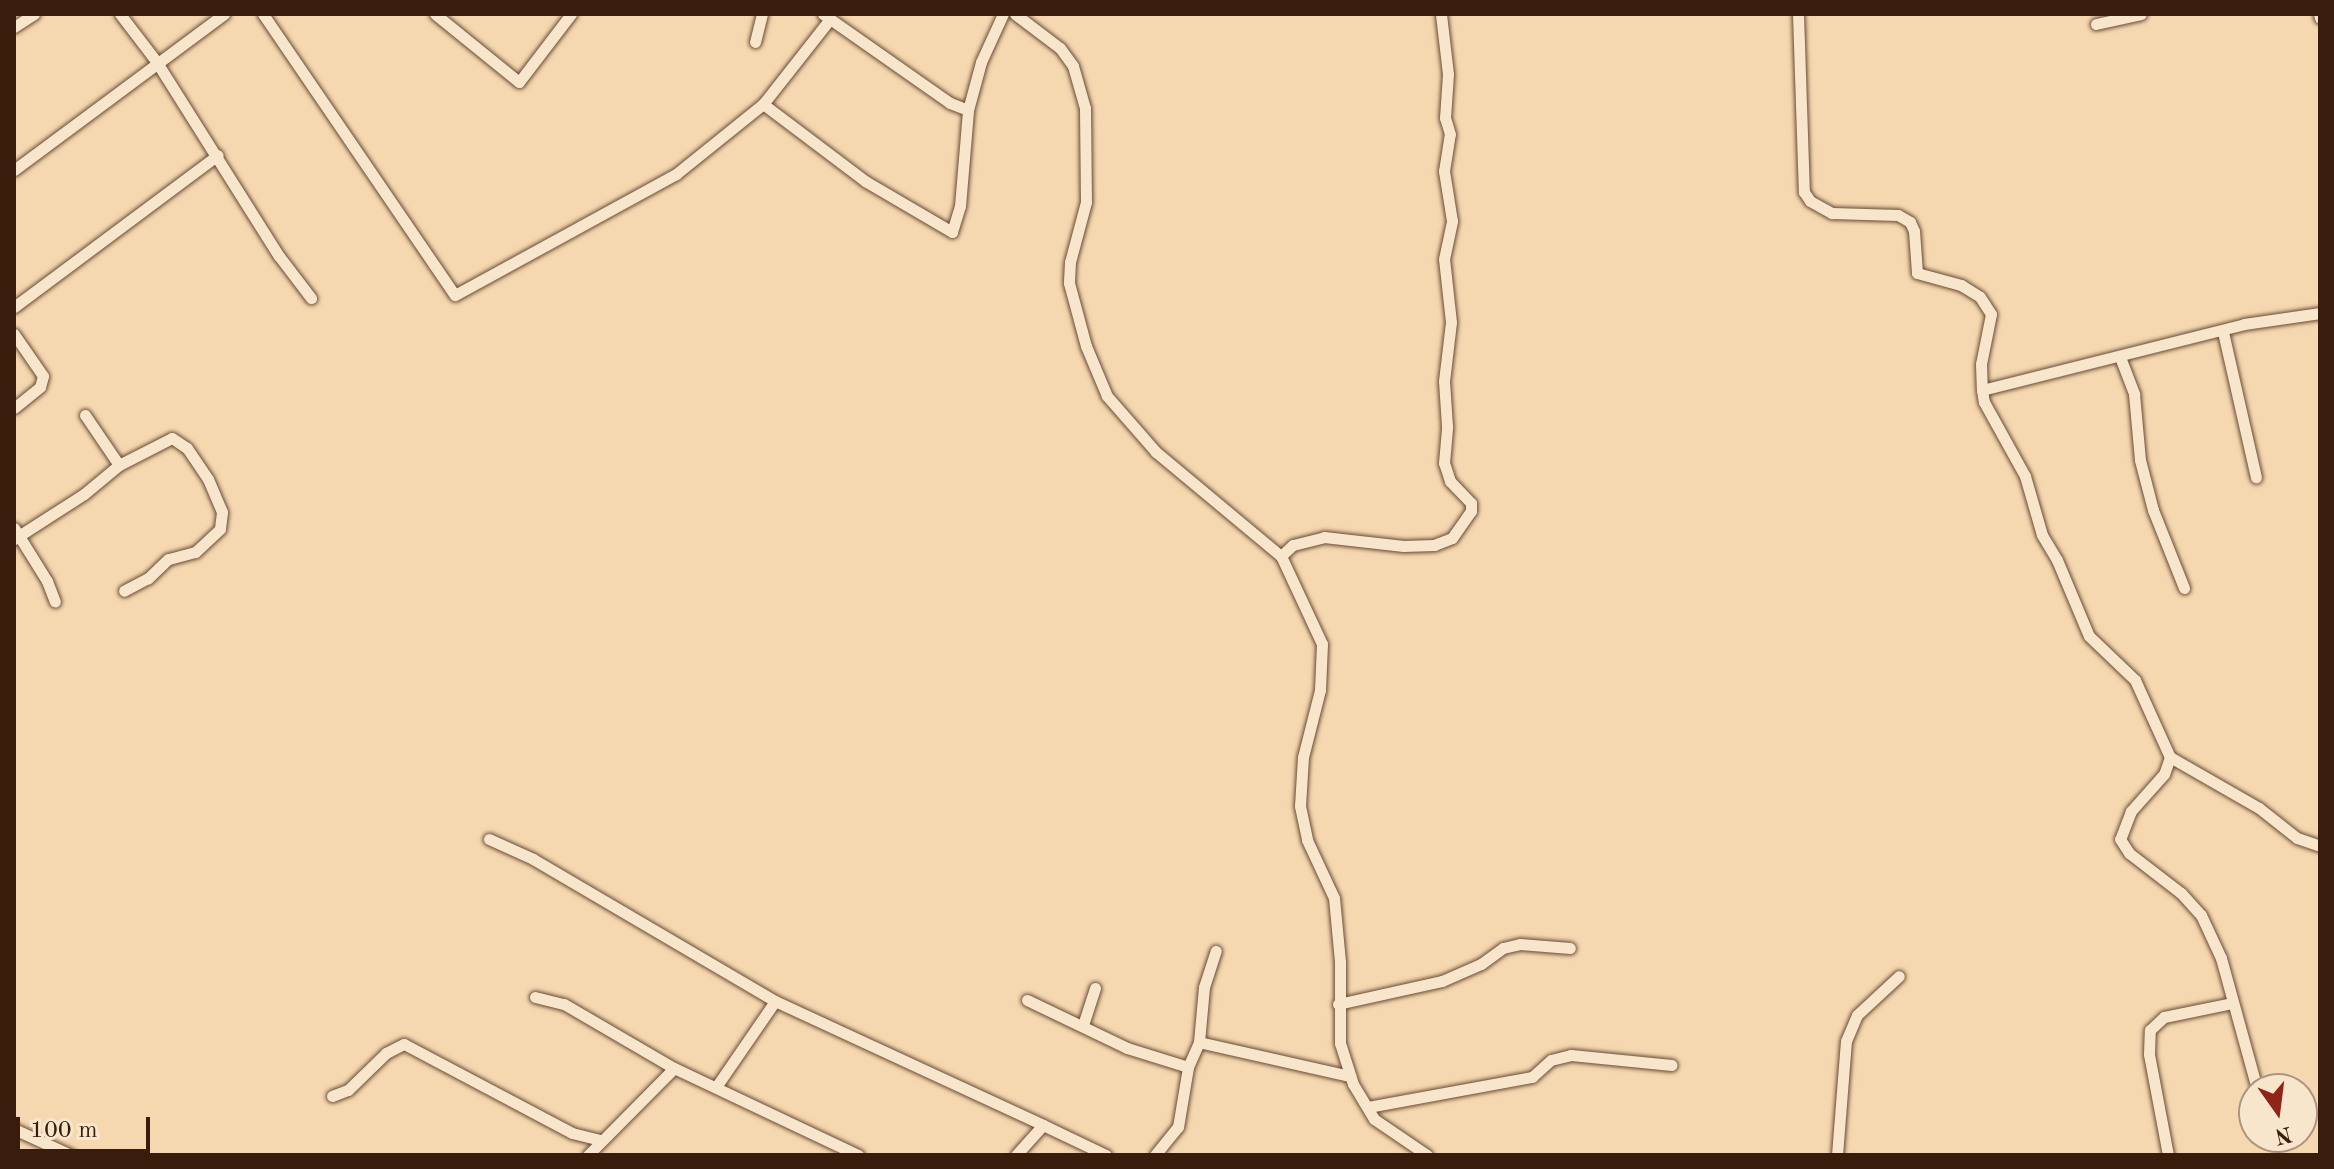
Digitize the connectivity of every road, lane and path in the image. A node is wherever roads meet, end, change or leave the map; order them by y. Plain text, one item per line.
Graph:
1 (34, 14) edge
2 (120, 14) edge
3 (224, 14) edge
4 (263, 14) edge
5 (435, 14) edge
6 (571, 14) edge
7 (762, 14) edge
8 (1003, 14) edge
9 (1015, 14) edge
10 (1441, 14) edge
11 (1798, 14) edge
12 (2141, 14) edge
13 (826, 16) edge
14 (2096, 24) dead end
15 (14, 27) edge
16 (755, 42) dead end
17 (156, 61) junction
18 (763, 104) junction
19 (968, 110) junction
20 (218, 155) junction
21 (14, 170) edge
22 (311, 298) dead end
23 (14, 307) edge
24 (2320, 313) edge
25 (2223, 332) junction
26 (14, 334) edge
27 (2120, 357) junction
28 (1982, 390) junction
29 (14, 408) edge
30 (85, 415) dead end
31 (119, 465) junction
32 (2256, 477) dead end
33 (16, 534) edge
34 (1281, 556) junction
35 (2184, 588) dead end
36 (124, 591) dead end
37 (55, 602) dead end
38 (2170, 757) junction
39 (489, 839) dead end
40 (2320, 846) edge
41 (1570, 948) dead end
42 (1216, 951) dead end
43 (1899, 976) dead end
44 (1095, 988) dead end
45 (535, 997) dead end
46 (1027, 1000) dead end
47 (775, 1001) junction
48 (2232, 1003) junction
49 (1338, 1004) junction
50 (1083, 1025) junction
51 (1199, 1042) junction
52 (1672, 1065) dead end
53 (1188, 1067) junction
54 (674, 1068) junction
55 (2252, 1073) edge
56 (1350, 1076) junction
57 (716, 1087) junction
58 (332, 1096) dead end
59 (1368, 1107) junction
60 (1043, 1125) junction
61 (14, 1129) edge
62 (601, 1140) junction
63 (71, 1155) edge
64 (588, 1155) edge
65 (858, 1155) edge
66 (1016, 1155) edge
67 (1106, 1155) edge
68 (1155, 1155) edge
69 (1427, 1155) edge
70 (1837, 1155) edge
71 (2168, 1155) edge

1 - 15 street
2 - 17 street
3 - 17 street
4 - 18 street
5 - 6 street
7 - 16 street
8 - 19 street
9 - 34 street
10 - 34 street
11 - 28 street
12 - 14 street
13 - 18 street
13 - 19 street
17 - 20 street
17 - 21 street
18 - 19 street
20 - 22 street
20 - 23 street
24 - 25 street
25 - 27 street
25 - 32 street
26 - 29 street
27 - 28 street
27 - 35 street
28 - 38 street
30 - 31 street
31 - 33 street
31 - 36 street
33 - 37 street
34 - 49 street
38 - 40 street
38 - 48 street
39 - 47 street
41 - 49 street
42 - 51 street
43 - 70 street
44 - 50 street
45 - 54 street
46 - 50 street
47 - 57 street
47 - 60 street
48 - 55 street
48 - 71 street
49 - 56 street
50 - 53 street
51 - 53 street
51 - 56 street
52 - 59 street
53 - 68 street
54 - 57 street
54 - 62 street
56 - 59 street
57 - 65 street
58 - 62 street
59 - 69 street
60 - 66 street
60 - 67 street
61 - 63 street
62 - 64 street

